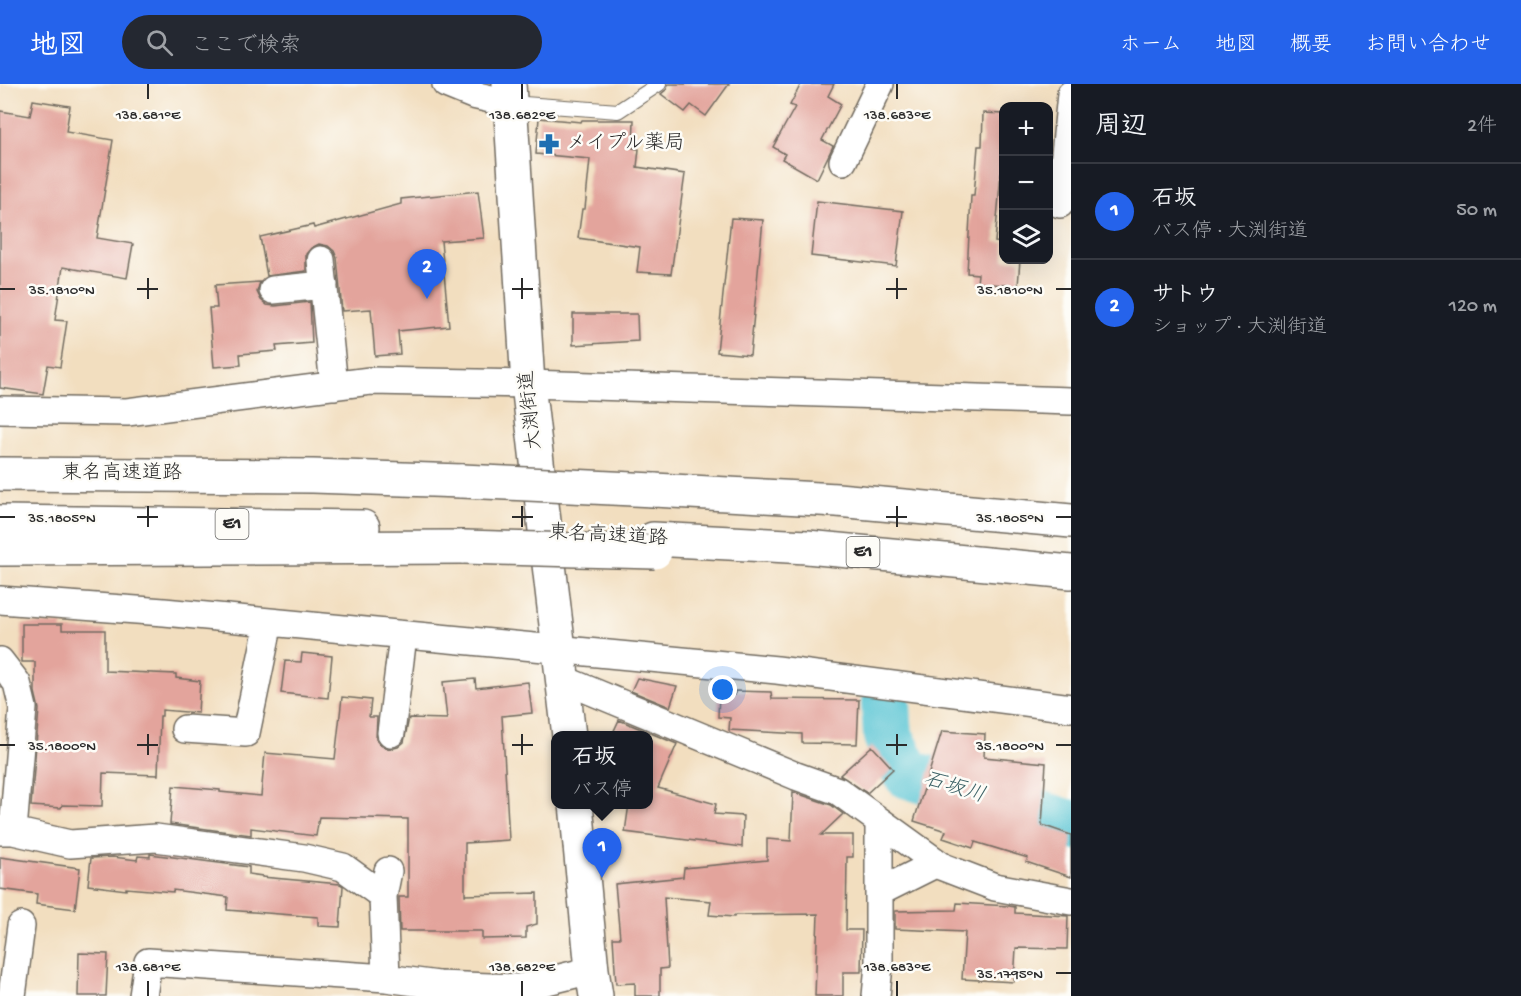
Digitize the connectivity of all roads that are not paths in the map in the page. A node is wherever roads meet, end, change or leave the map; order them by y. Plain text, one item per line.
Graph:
1 (446, 84) edge
2 (659, 84) edge
3 (879, 84) edge
4 (508, 93) edge
5 (1071, 94) edge
6 (1068, 135) edge
7 (843, 161) dead end
8 (1060, 204) dead end
9 (273, 290) dead end
10 (528, 384) junction
11 (334, 386) junction
12 (1071, 401) edge
13 (0, 410) edge
14 (0, 474) edge
15 (1071, 521) edge
16 (0, 522) edge
17 (464, 538) junction
18 (0, 549) edge
19 (1071, 572) edge
20 (0, 600) edge
21 (269, 622) junction
22 (403, 636) junction
23 (0, 661) edge
24 (560, 664) junction
25 (1071, 708) edge
26 (185, 729) dead end
27 (568, 731) edge
28 (391, 733) dead end
29 (577, 809) edge
30 (879, 822) junction
31 (7, 831) edge
32 (937, 863) junction
33 (879, 892) junction
34 (1071, 901) edge
35 (21, 926) dead end
36 (386, 978) junction
37 (594, 983) edge
38 (417, 989) edge
39 (12, 996) edge
40 (143, 996) edge
41 (876, 996) edge

1 - 4 street
2 - 4 lane
3 - 7 street
4 - 10 main road, 大渕街道
5 - 6 street
6 - 8 street
9 - 11 street
10 - 11 street
10 - 12 street
10 - 24 main road, 大渕街道
11 - 13 street
14 - 15 main road, 東名高速道路, bridge
16 - 17 main road, E1
17 - 18 main road
17 - 19 main road, E1, bridge
20 - 21 street
21 - 22 street
21 - 26 street
22 - 24 street
22 - 28 street
23 - 31 street
24 - 25 street
24 - 27 main road, 大渕街道
24 - 30 street
29 - 37 main road
30 - 32 street
30 - 33 street
31 - 36 street
32 - 33 street
32 - 34 street
33 - 41 street
35 - 39 street
36 - 38 street
36 - 40 street
37 - 38 street

